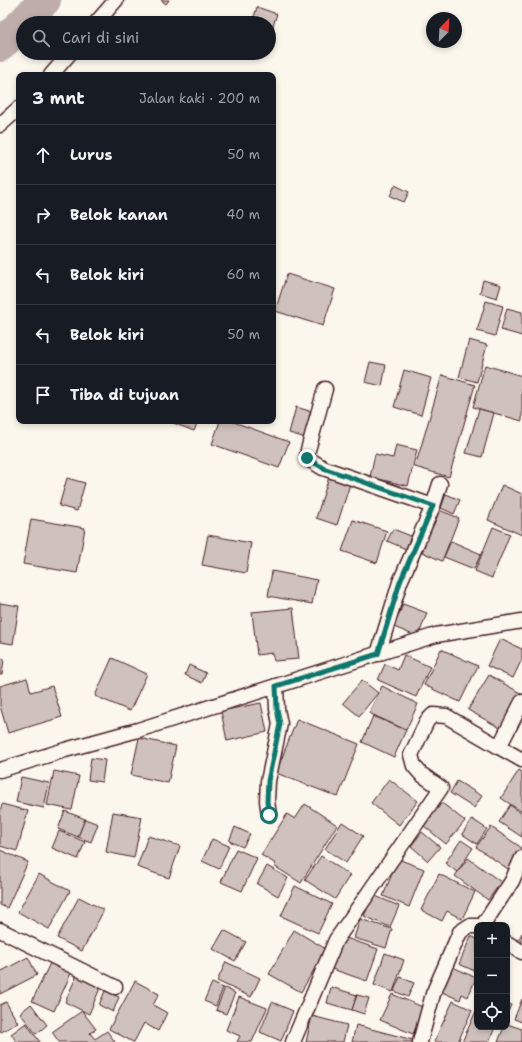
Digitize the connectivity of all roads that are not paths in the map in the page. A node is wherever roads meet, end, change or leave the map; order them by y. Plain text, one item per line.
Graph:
1 (116, 0) edge
2 (102, 16) edge
3 (64, 60) edge
4 (54, 72) edge
5 (16, 111) edge
6 (0, 125) edge
7 (325, 390) dead end
8 (440, 484) dead end
9 (433, 506) junction
10 (522, 621) edge
11 (378, 654) junction
12 (276, 686) junction
13 (522, 702) edge
14 (499, 747) junction
15 (522, 760) edge
16 (0, 770) edge
17 (269, 815) dead end
18 (522, 858) edge
19 (485, 922) edge
20 (474, 926) edge
21 (0, 930) edge
22 (510, 945) edge
23 (522, 952) edge
24 (115, 987) dead end
25 (293, 1042) edge
26 (420, 1042) edge

1 - 2 street
3 - 4 street
5 - 6 street
7 - 9 street
8 - 9 street
9 - 11 street
10 - 11 street
11 - 12 street
12 - 16 street
12 - 17 street
13 - 14 street
14 - 15 street
14 - 25 street
18 - 19 street
20 - 26 street
21 - 24 street
22 - 23 street

